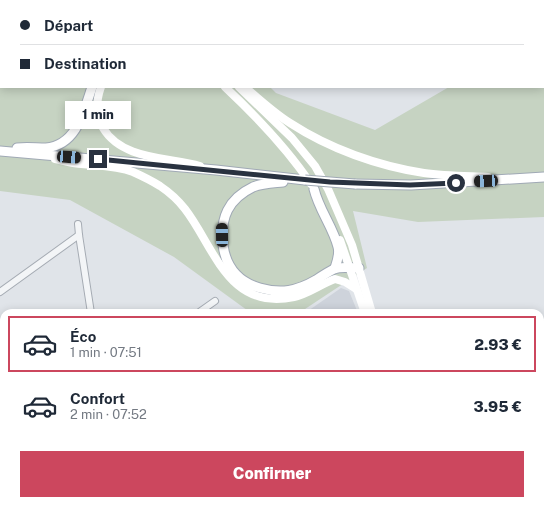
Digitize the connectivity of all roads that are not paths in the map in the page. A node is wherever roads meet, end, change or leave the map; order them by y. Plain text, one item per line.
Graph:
1 (92, 88) edge
2 (101, 88) edge
3 (222, 88) edge
4 (226, 88) edge
5 (240, 88) edge
6 (247, 88) edge
7 (247, 108) junction
8 (0, 150) edge
9 (41, 155) junction
10 (216, 170) junction
11 (544, 177) edge
12 (302, 180) junction
13 (517, 180) junction
14 (314, 189) junction
15 (78, 224) dead end
16 (79, 235) junction
17 (354, 267) junction
18 (335, 268) junction
19 (335, 279) junction
20 (356, 289) junction
21 (0, 292) edge
22 (215, 301) dead end
23 (90, 309) edge
24 (204, 309) edge
25 (364, 309) edge
26 (370, 309) edge

1 - 8 main road
2 - 10 main road
3 - 7 main road
4 - 7 main road
5 - 17 main road
6 - 13 main road
7 - 14 main road
8 - 9 main road
9 - 10 main road
9 - 19 main road
10 - 12 main road
11 - 13 main road
12 - 13 main road, bridge
12 - 18 main road
14 - 17 main road
14 - 18 main road
15 - 16 street
16 - 21 street
16 - 23 street
17 - 18 main road
17 - 19 main road
17 - 20 main road
17 - 26 main road
19 - 20 main road
20 - 25 main road
22 - 24 street

